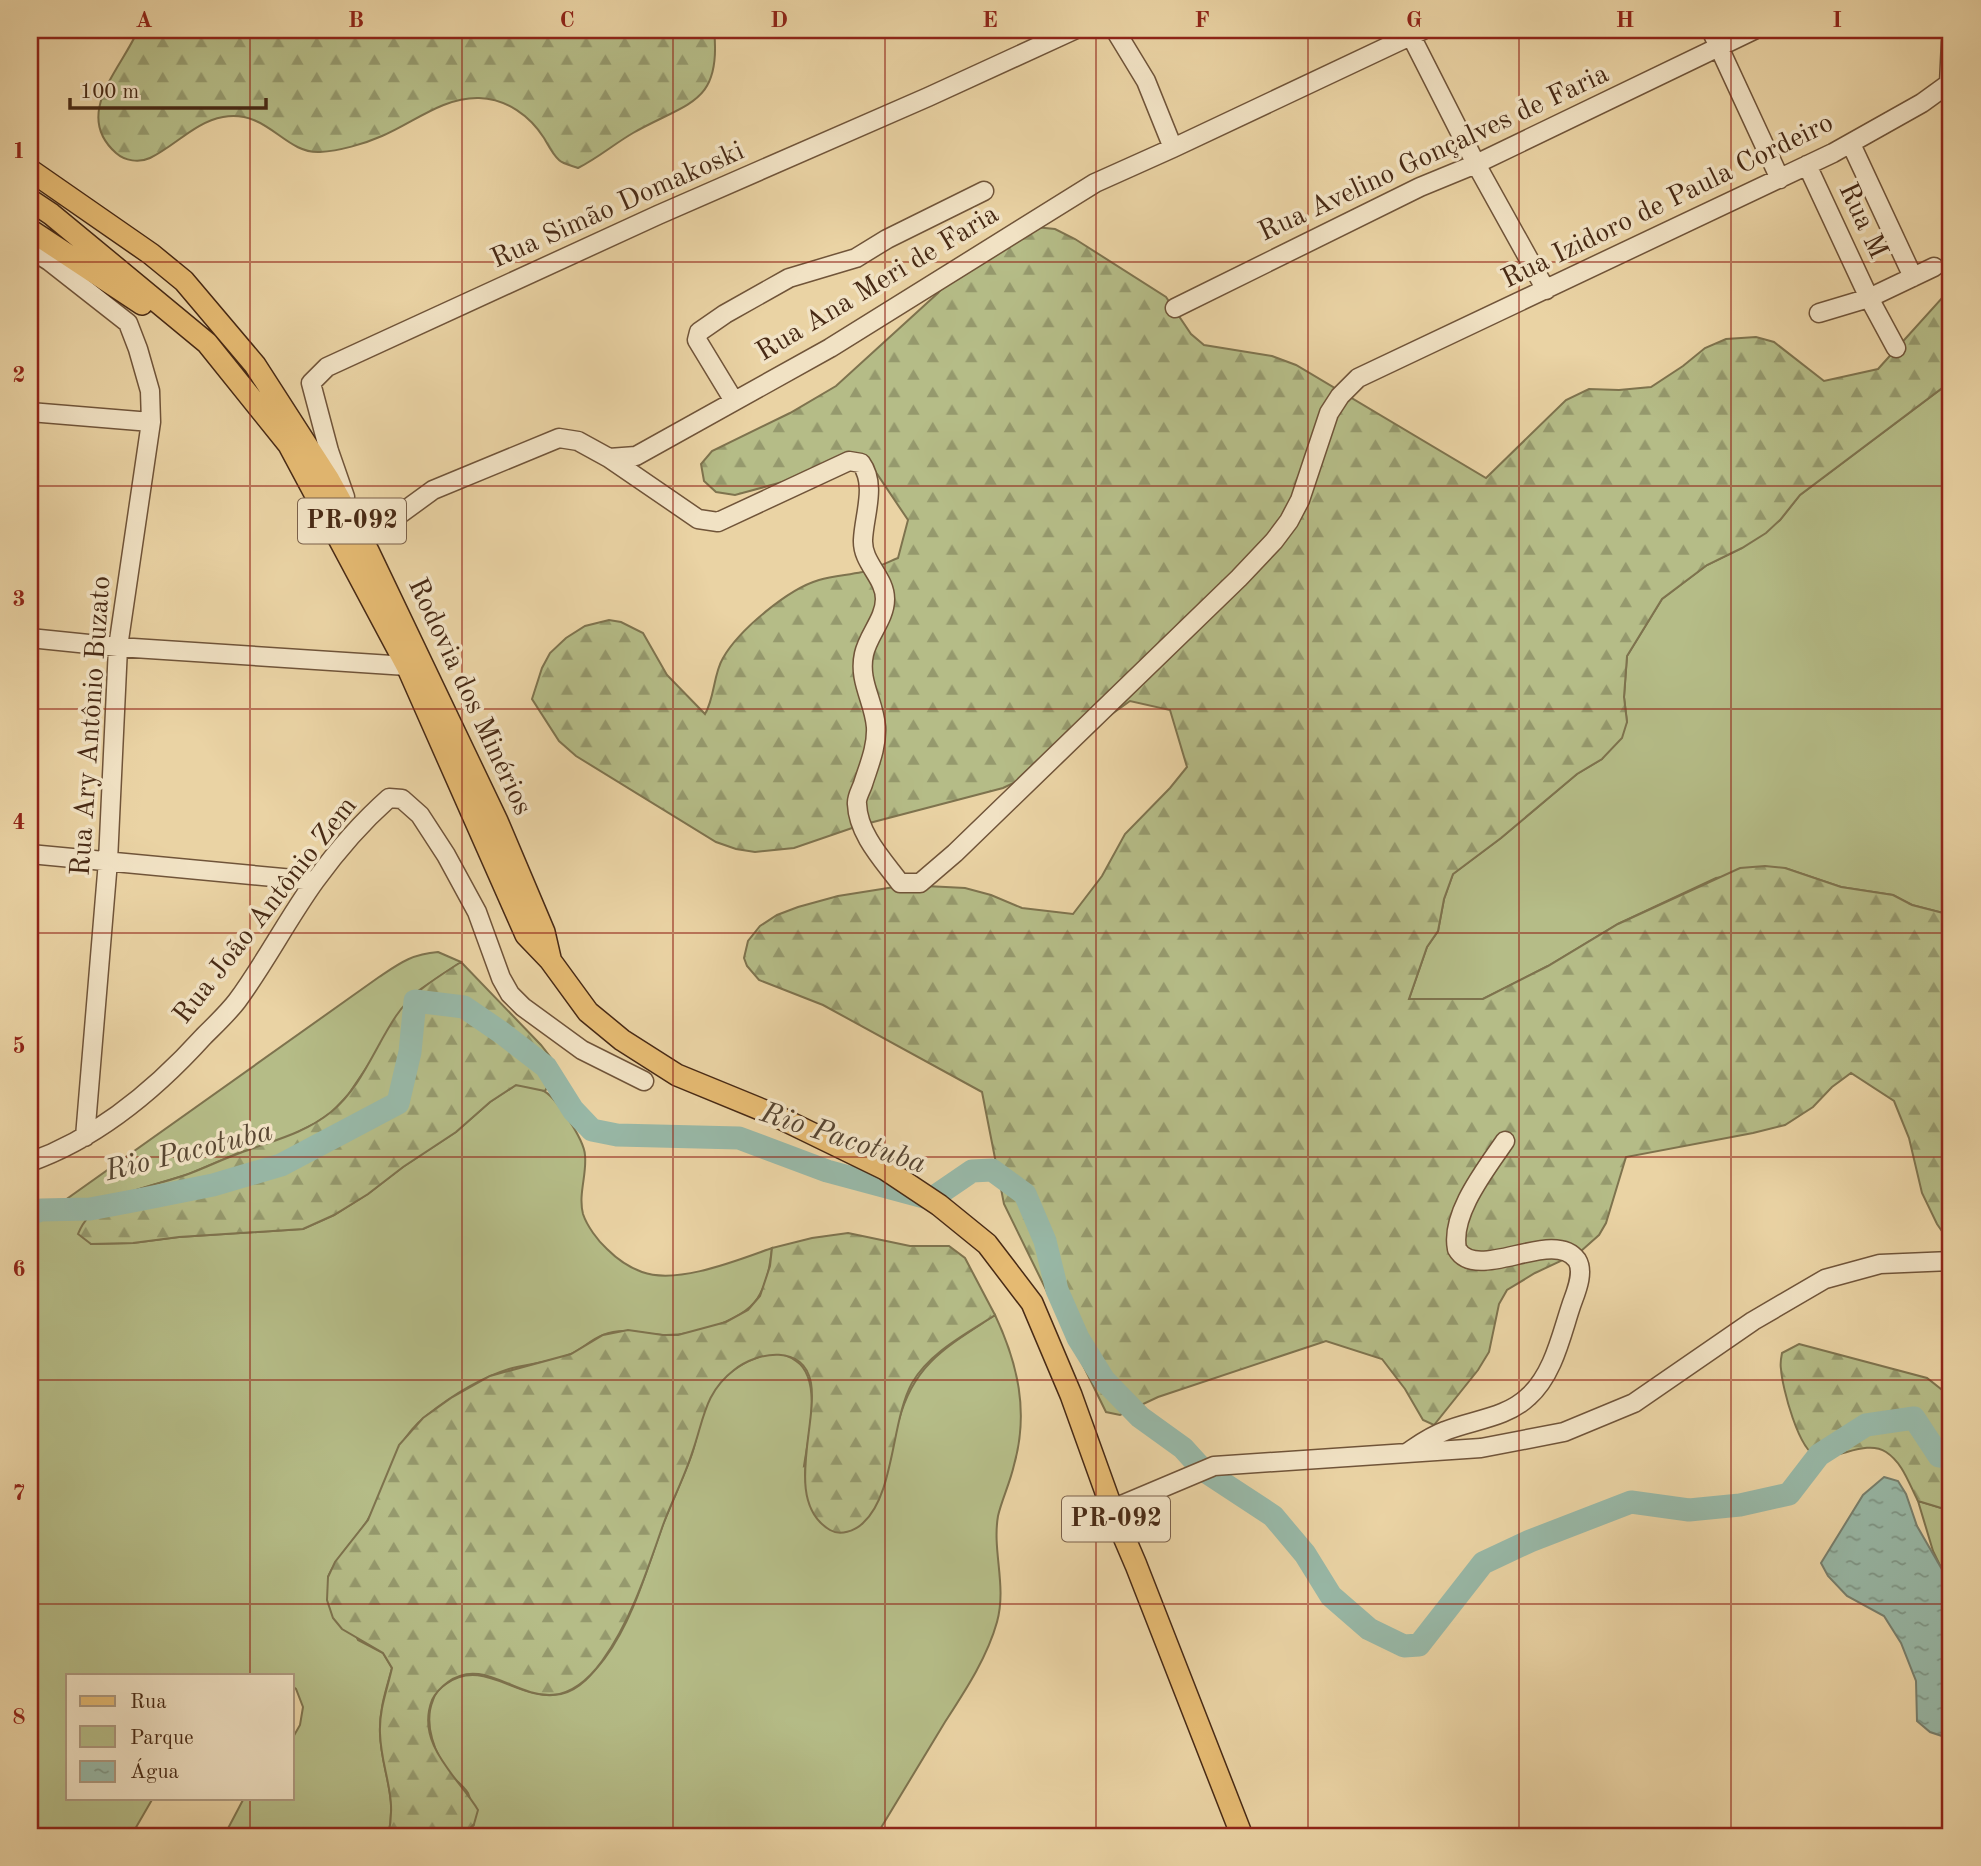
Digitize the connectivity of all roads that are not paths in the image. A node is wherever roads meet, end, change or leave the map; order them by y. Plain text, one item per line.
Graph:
1 (1074, 30) edge
2 (1115, 30) edge
3 (1711, 30) edge
4 (1754, 30) edge
5 (1414, 32) edge
6 (1033, 38) edge
7 (1951, 42) edge
8 (1719, 47) junction
9 (1950, 83) edge
10 (1851, 144) junction
11 (1173, 148) junction
12 (30, 154) edge
13 (1476, 164) junction
14 (1807, 165) junction
15 (30, 170) edge
16 (1780, 179) junction
17 (984, 191) dead end
18 (30, 200) edge
19 (80, 203) junction
20 (30, 230) edge
21 (30, 249) edge
22 (1934, 267) dead end
23 (1913, 277) junction
24 (1546, 290) junction
25 (1868, 298) junction
26 (1175, 308) dead end
27 (1819, 313) dead end
28 (182, 323) junction
29 (1896, 348) dead end
30 (734, 401) junction
31 (30, 412) edge
32 (151, 422) junction
33 (609, 458) junction
34 (346, 510) junction
35 (363, 541) junction
36 (30, 638) edge
37 (118, 647) junction
38 (407, 666) junction
39 (30, 854) edge
40 (108, 861) junction
41 (315, 881) junction
42 (550, 960) junction
43 (644, 1081) dead end
44 (85, 1137) junction
45 (1505, 1141) dead end
46 (30, 1162) edge
47 (1951, 1261) edge
48 (1408, 1452) junction
49 (1112, 1509) junction
50 (1242, 1836) edge

1 - 6 street, Rua Simão Domakoski
2 - 11 street
3 - 8 street
4 - 8 street, Rua Avelino Gonçalves de Faria
5 - 11 street, Rua Ana Meri de Faria
5 - 13 street
6 - 34 street, Rua Simão Domakoski
7 - 9 street
8 - 13 street, Rua Avelino Gonçalves de Faria
8 - 16 street
9 - 10 street, Rua Izidoro de Paula Cordeiro
10 - 14 street, Rua Izidoro de Paula Cordeiro
10 - 23 street
11 - 30 street, Rua Ana Meri de Faria
12 - 19 main road
13 - 24 street
13 - 26 street, Rua Avelino Gonçalves de Faria
14 - 16 street, Rua Izidoro de Paula Cordeiro
14 - 25 street, Rua M
15 - 19 main road, Rodovia dos Minérios / PR-092
16 - 24 street, Rua Izidoro de Paula Cordeiro
17 - 30 street
18 - 28 main road, Rodovia dos Minérios / PR-092
19 - 34 main road, Rodovia dos Minérios / PR-092
20 - 28 main road
21 - 32 street, Rua Ary Antônio Buzato
22 - 23 street
23 - 25 street
24 - 33 street, Rua Izidoro de Paula Cordeiro
25 - 27 street
25 - 29 street, Rua M
28 - 38 main road, Rodovia dos Minérios / PR-092
30 - 33 street, Rua Ana Meri de Faria
31 - 32 street
32 - 37 street, Rua Ary Antônio Buzato
33 - 35 street
34 - 35 main road, Rodovia dos Minérios / PR-092
35 - 42 main road, Rodovia dos Minérios / PR-092
36 - 37 street
37 - 38 street
37 - 40 street, Rua Ary Antônio Buzato
38 - 42 main road, Rodovia dos Minérios / PR-092
39 - 40 street
40 - 41 street
40 - 44 street, Rua Ary Antônio Buzato
41 - 43 street, Rua João Antônio Zem
41 - 44 street, Rua João Antônio Zem
42 - 49 main road, Rodovia dos Minérios / PR-092
44 - 46 street, Rua João Antônio Zem
45 - 48 street
47 - 48 street
48 - 49 street
49 - 50 main road, Rodovia dos Minérios / PR-092

